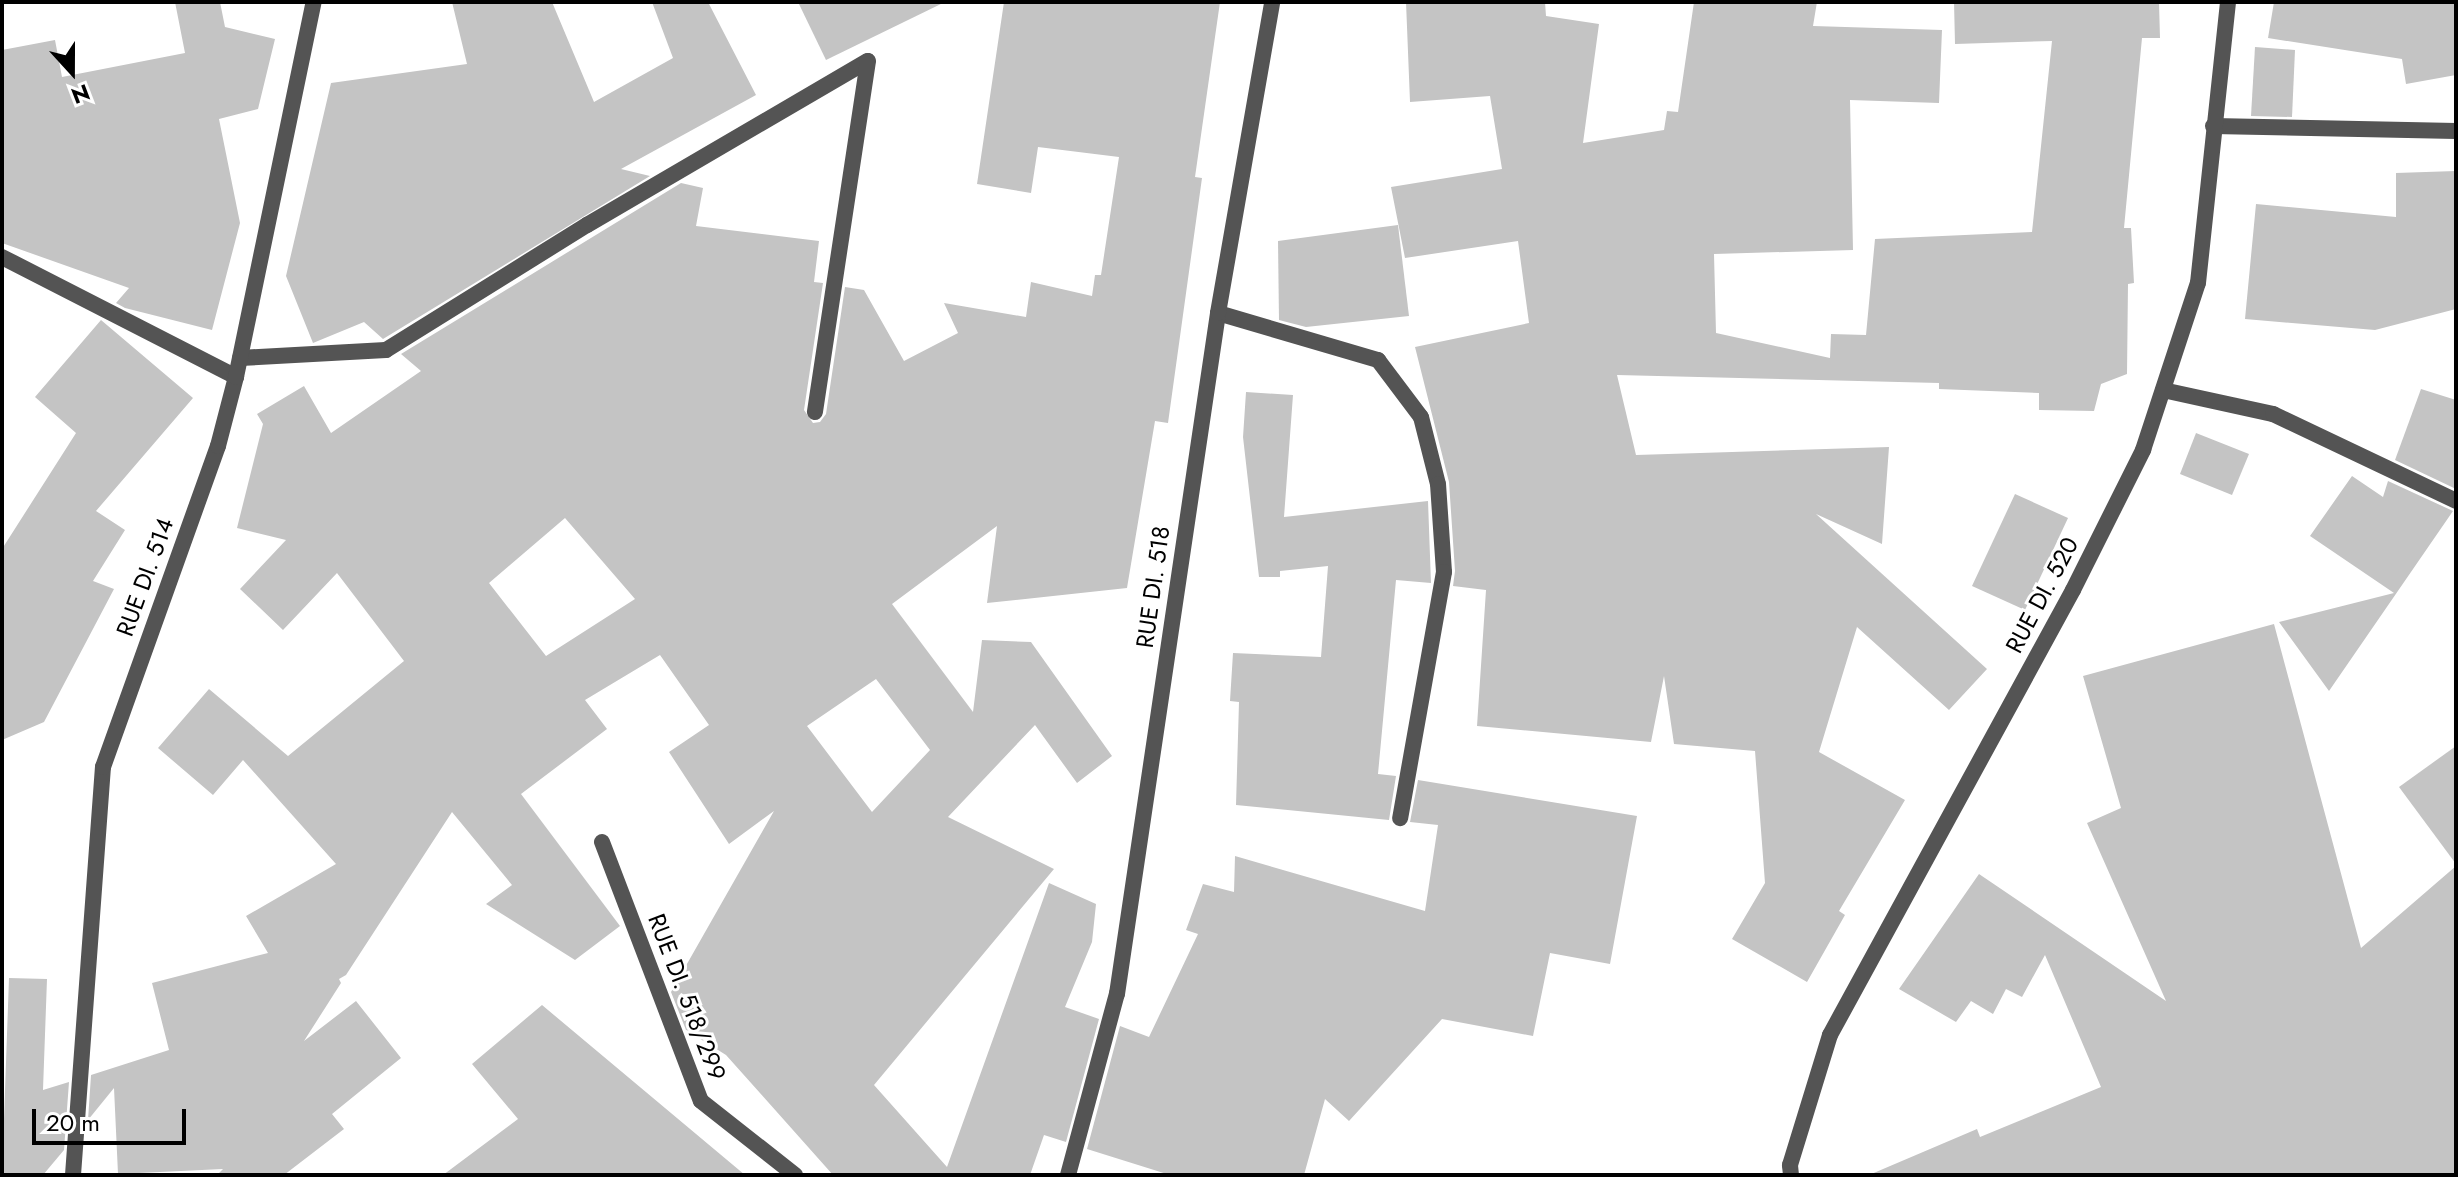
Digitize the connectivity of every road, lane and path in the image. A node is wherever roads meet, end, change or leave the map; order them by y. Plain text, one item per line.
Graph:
1 (314, 2) edge
2 (1272, 2) edge
3 (2228, 2) edge
4 (2213, 126) junction
5 (2456, 131) edge
6 (2, 257) edge
7 (1218, 313) junction
8 (240, 358) junction
9 (236, 377) junction
10 (2163, 390) junction
11 (815, 412) dead end
12 (2456, 501) edge
13 (1400, 818) dead end
14 (602, 842) dead end
15 (73, 1175) edge
16 (795, 1175) edge
17 (1068, 1175) edge
18 (1791, 1175) edge

1 - 8 street, RUE DI. 514
2 - 7 street, RUE DI. 518
3 - 4 street, RUE DI. 520
4 - 5 street
4 - 10 street, RUE DI. 520
6 - 9 street
7 - 13 street
7 - 17 street, RUE DI. 518
8 - 9 street, RUE DI. 514
8 - 11 street
9 - 15 street, RUE DI. 514
10 - 12 street
10 - 18 street, RUE DI. 520
14 - 16 street, RUE DI. 518/299

